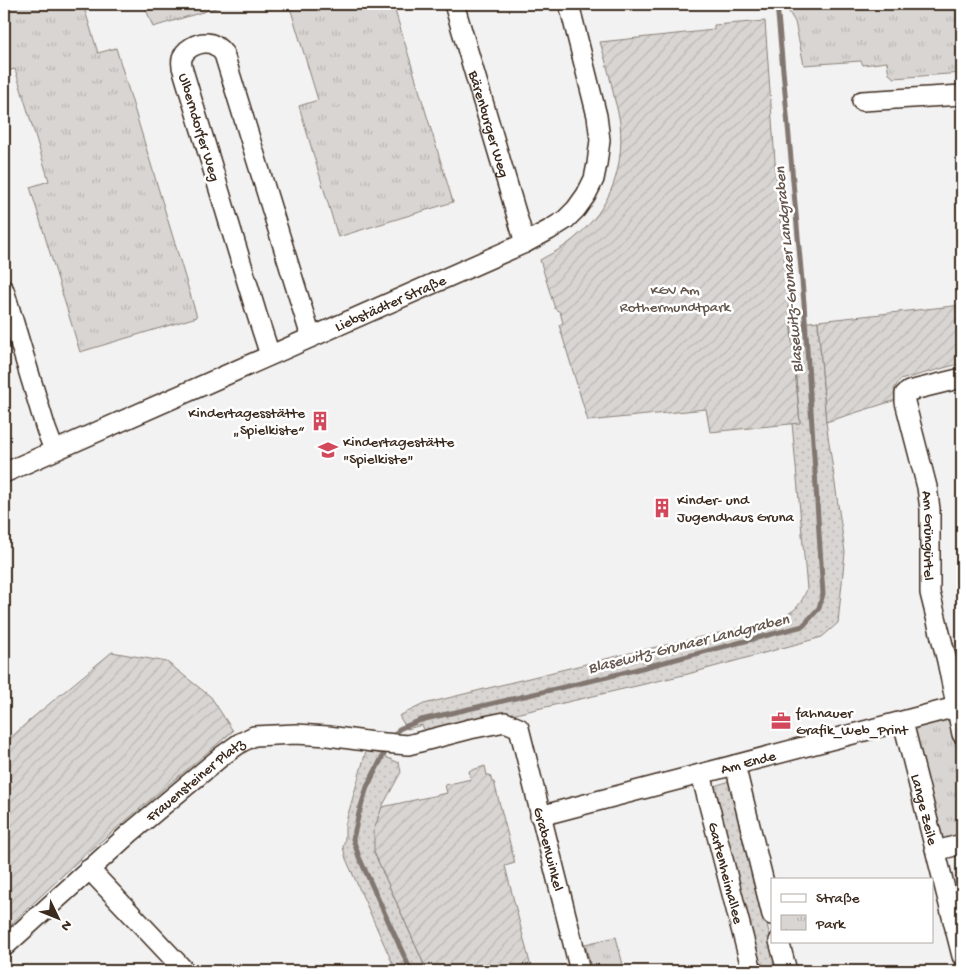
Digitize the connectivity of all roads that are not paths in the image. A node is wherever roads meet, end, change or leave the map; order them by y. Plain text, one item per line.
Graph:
1 (454, 4) edge
2 (568, 4) edge
3 (962, 95) edge
4 (862, 101) dead end
5 (525, 243) junction
6 (4, 290) edge
7 (311, 336) junction
8 (270, 355) junction
9 (962, 378) edge
10 (54, 450) junction
11 (4, 472) edge
12 (956, 707) junction
13 (903, 722) junction
14 (519, 728) joint
15 (962, 734) edge
16 (735, 766) junction
17 (701, 774) junction
18 (540, 816) junction
19 (962, 844) edge
20 (936, 850) junction
21 (89, 869) junction
22 (771, 911) edge
23 (779, 942) edge
24 (4, 947) edge
25 (962, 956) edge
26 (185, 971) edge
27 (580, 971) edge
28 (752, 971) edge
29 (787, 971) edge

1 - 5 street, Bärenburger Weg
2 - 5 street, Liebstädter Straße
3 - 4 street
5 - 7 street, Liebstädter Straße
6 - 10 street
7 - 8 street, Liebstädter Straße
7 - 8 street, Ulberndorfer Weg
8 - 10 street, Liebstädter Straße
9 - 12 street, Am Grüngürtel
10 - 11 street, Liebstädter Straße
12 - 13 street, Am Ende
12 - 15 street, Am Grüngürtel
13 - 16 street, Am Ende
13 - 20 street, Lange Zeile
14 - 18 street, Grabenwinkel
14 - 21 street, Frauensteiner Platz
16 - 17 street, Am Ende
16 - 22 street
17 - 18 street, Am Ende
17 - 28 street, Gartenheimallee
18 - 27 street, Grabenwinkel
19 - 20 street
20 - 25 street, Lange Zeile
21 - 24 street, Frauensteiner Platz
21 - 26 street
23 - 29 street

